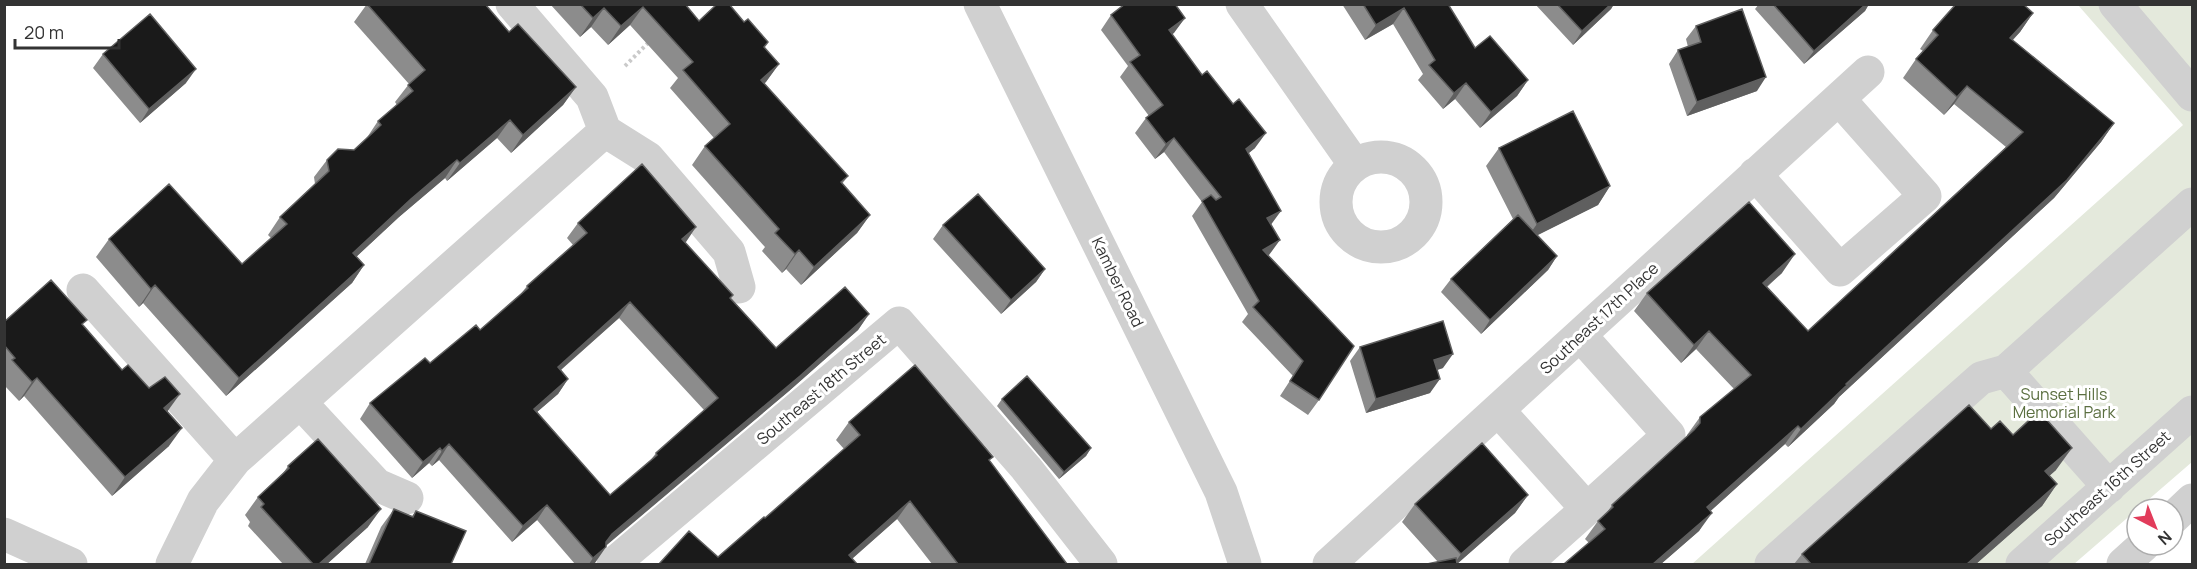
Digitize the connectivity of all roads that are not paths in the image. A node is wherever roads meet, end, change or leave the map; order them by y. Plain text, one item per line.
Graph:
1 (512, 4) edge
2 (1242, 4) edge
3 (2115, 4) edge
4 (992, 9) edge
5 (1868, 72) dead end
6 (2193, 95) edge
7 (1839, 99) junction
8 (605, 131) junction
9 (1355, 165) dead end
10 (1755, 174) junction
11 (2193, 204) edge
12 (739, 287) dead end
13 (83, 290) dead end
14 (1580, 335) junction
15 (2006, 371) junction
16 (300, 402) junction
17 (1498, 410) junction
18 (2193, 412) edge
19 (235, 460) junction
20 (2109, 487) junction
21 (407, 498) dead end
22 (1587, 509) junction
23 (4, 534) edge
24 (71, 564) edge
25 (172, 564) edge
26 (613, 564) edge
27 (1101, 564) edge
28 (1245, 564) edge
29 (1329, 564) edge
30 (1525, 564) edge
31 (1771, 564) edge
32 (2022, 564) edge

1 - 8 street
2 - 9 street
3 - 6 street
4 - 28 street, Kamber Road
5 - 7 street, Southeast 17th Place
7 - 10 street, Southeast 17th Place
7 - 10 street
8 - 12 street
8 - 16 street
10 - 14 street, Southeast 17th Place
11 - 15 street
13 - 19 street
14 - 17 street, Southeast 17th Place
14 - 22 street
15 - 20 street
15 - 31 street
16 - 19 street
16 - 21 street
17 - 22 street
17 - 29 street, Southeast 17th Place
18 - 20 street, Southeast 16th Street
19 - 25 street
20 - 32 street, Southeast 16th Street
22 - 30 street
23 - 24 street
26 - 27 street, Southeast 18th Street

